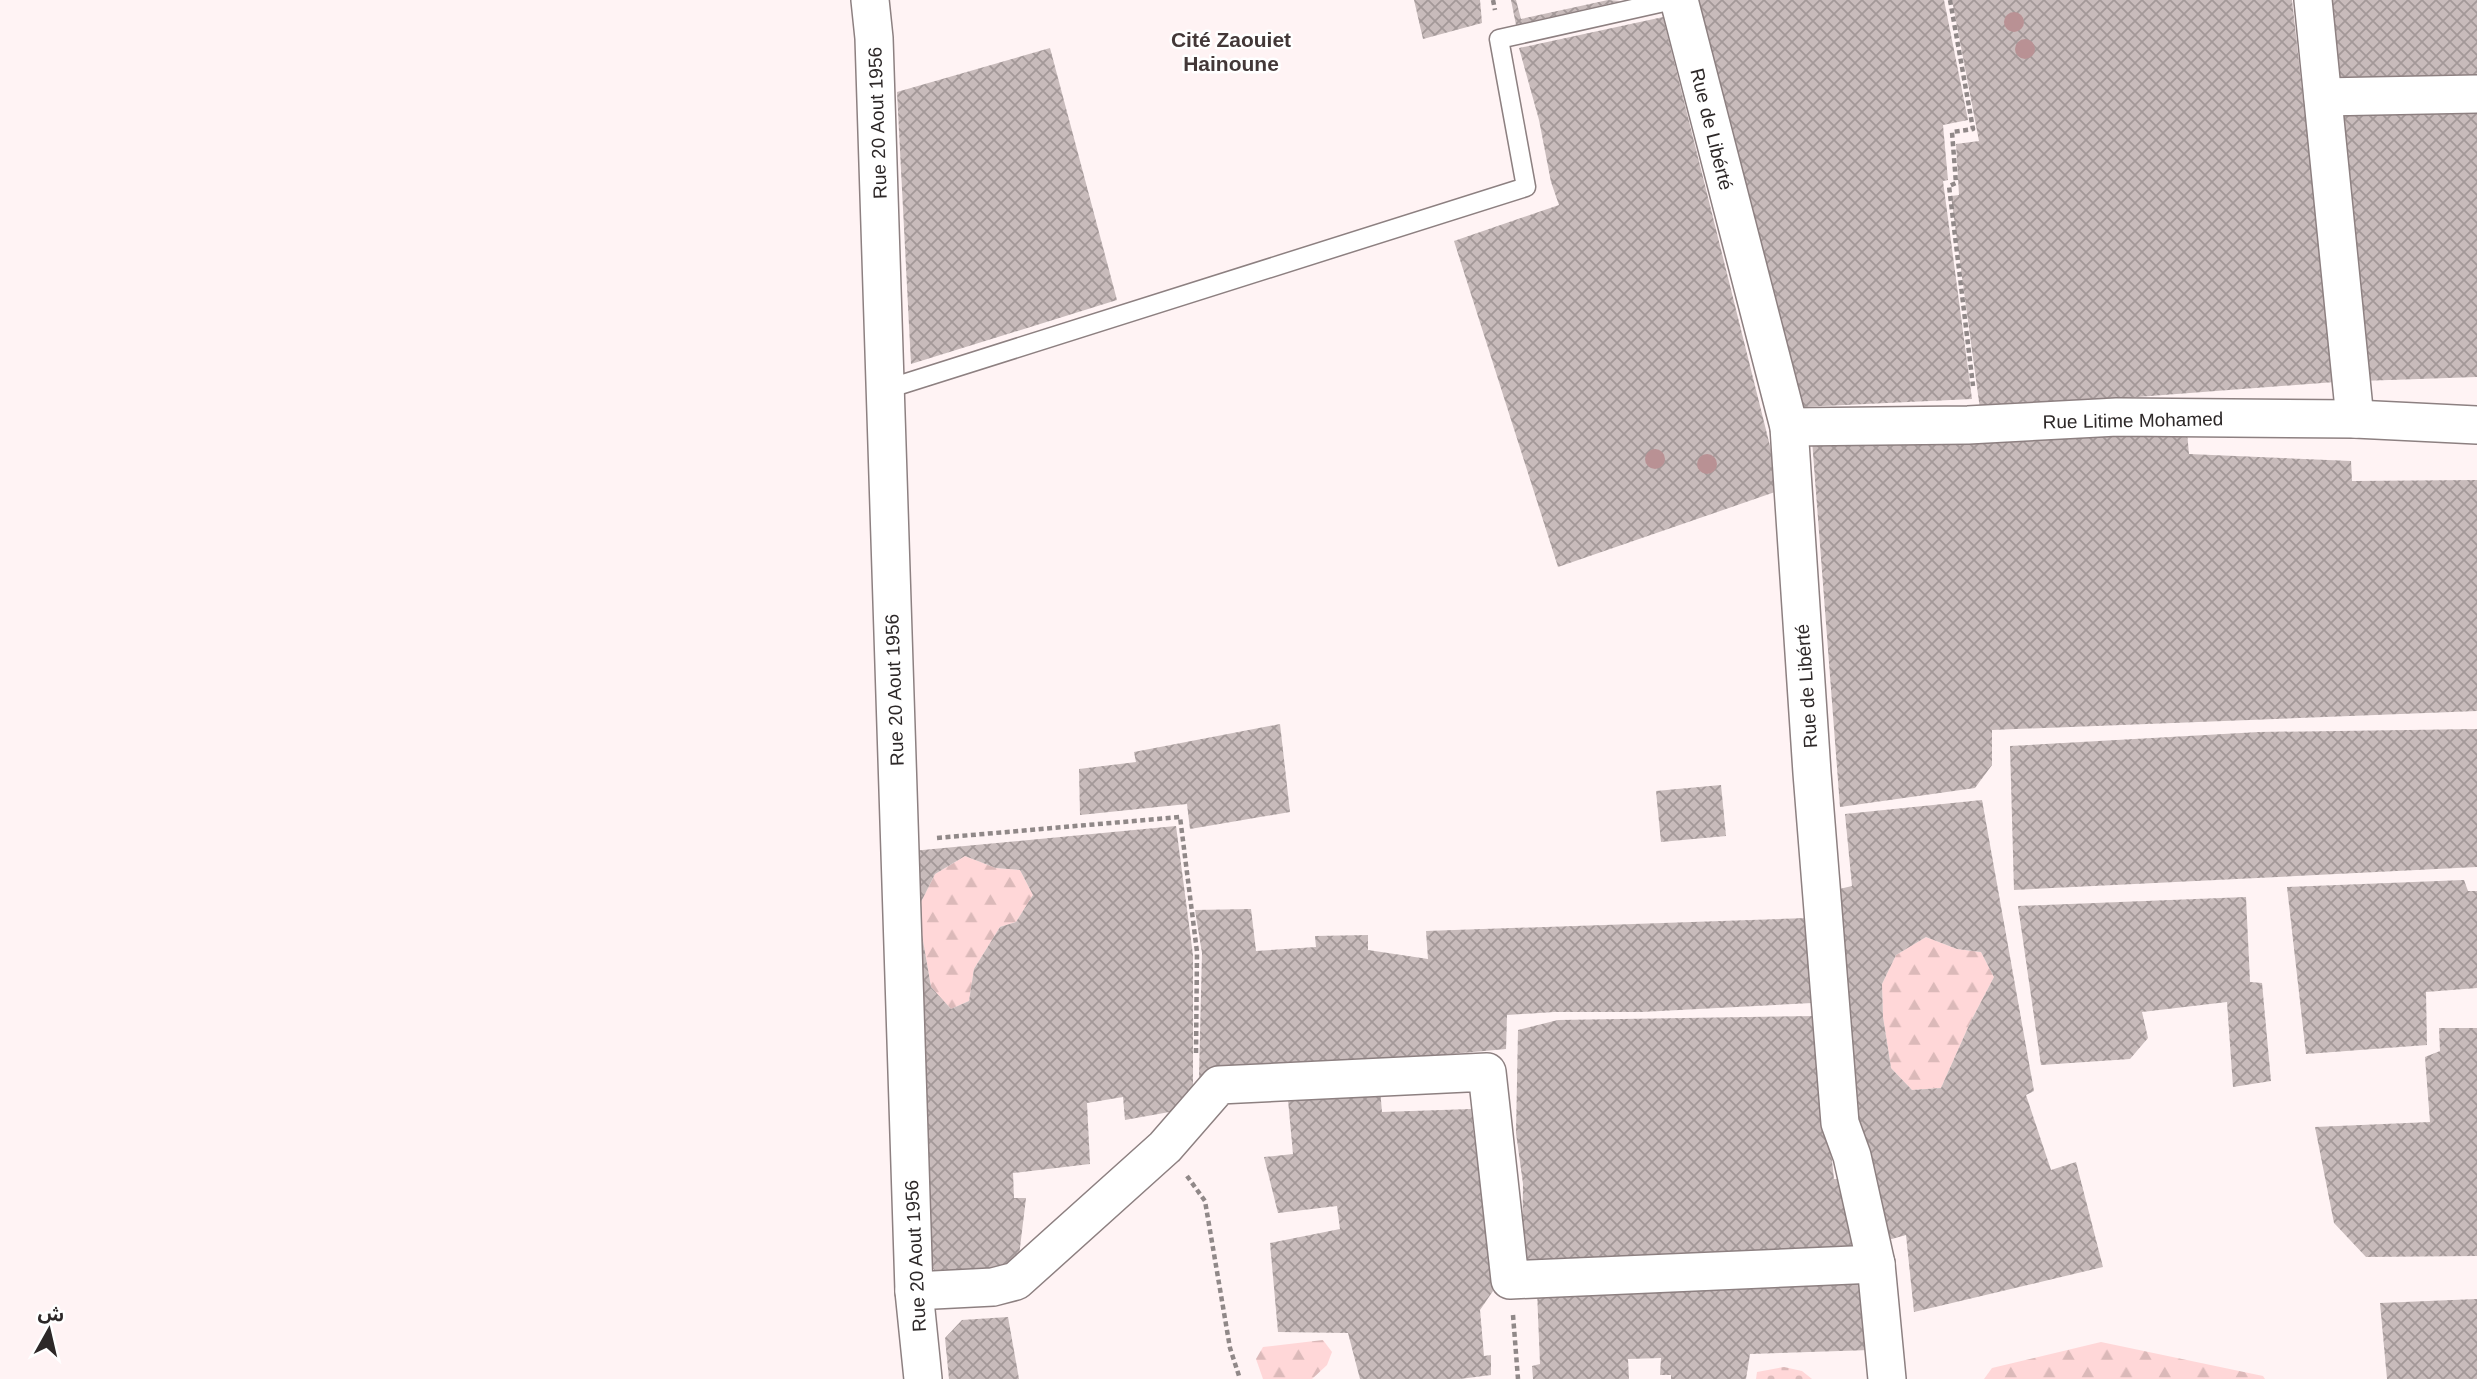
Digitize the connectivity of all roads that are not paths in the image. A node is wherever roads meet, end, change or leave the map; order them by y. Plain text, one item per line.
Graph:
1 (870, 0) edge
2 (1673, 0) edge
3 (1679, 0) edge
4 (2313, 0) edge
5 (2477, 94) edge
6 (2323, 97) junction
7 (884, 390) junction
8 (2356, 419) junction
9 (2477, 425) edge
10 (1789, 427) junction
11 (1876, 1265) junction
12 (914, 1291) junction
13 (923, 1379) edge
14 (1887, 1379) edge

1 - 7 street, Rue 20 Aout 1956
2 - 7 lane
3 - 10 street, Rue de Libérté
4 - 6 street
5 - 6 street
6 - 8 street
7 - 12 street, Rue 20 Aout 1956
8 - 9 street, Rue Litime Mohamed
8 - 10 street, Rue Litime Mohamed
10 - 11 street, Rue de Libérté
11 - 12 street
11 - 14 street, Rue de Libérté
12 - 13 street, Rue 20 Aout 1956

